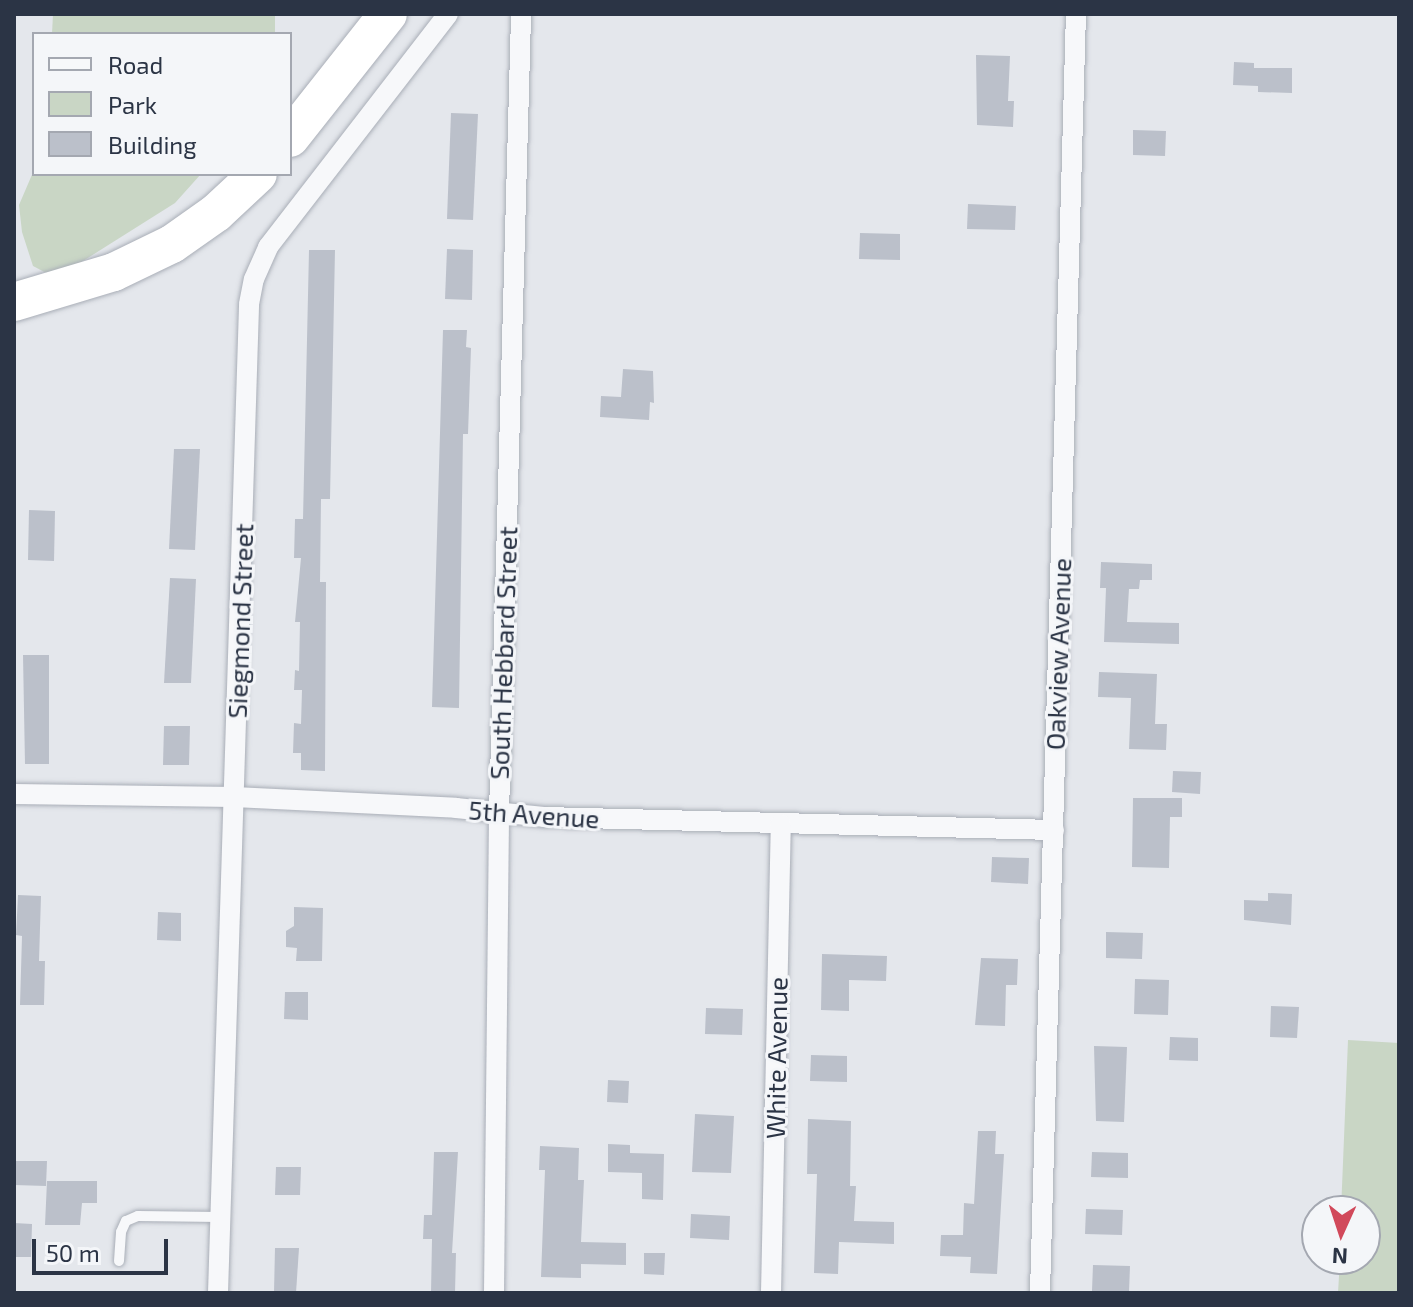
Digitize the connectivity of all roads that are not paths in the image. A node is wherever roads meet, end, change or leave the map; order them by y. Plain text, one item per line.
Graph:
1 (388, 14) edge
2 (448, 14) edge
3 (521, 14) edge
4 (1076, 14) edge
5 (292, 135) edge
6 (256, 176) edge
7 (14, 302) edge
8 (14, 794) edge
9 (234, 797) junction
10 (499, 814) junction
11 (781, 824) junction
12 (1054, 830) junction
13 (220, 1217) junction
14 (119, 1261) dead end
15 (218, 1293) edge
16 (494, 1293) edge
17 (771, 1293) edge
18 (1040, 1293) edge

1 - 5 highway
2 - 9 street, Siegmond Street
3 - 10 street, South Hebbard Street
4 - 12 street, Oakview Avenue
6 - 7 highway
8 - 9 street, 5th Avenue
9 - 10 street, 5th Avenue
9 - 13 street, Siegmond Street
10 - 11 street, 5th Avenue
10 - 16 street, South Hebbard Street
11 - 12 street, 5th Avenue
11 - 17 street, White Avenue
12 - 18 street, Oakview Avenue
13 - 14 lane
13 - 15 street, Siegmond Street

